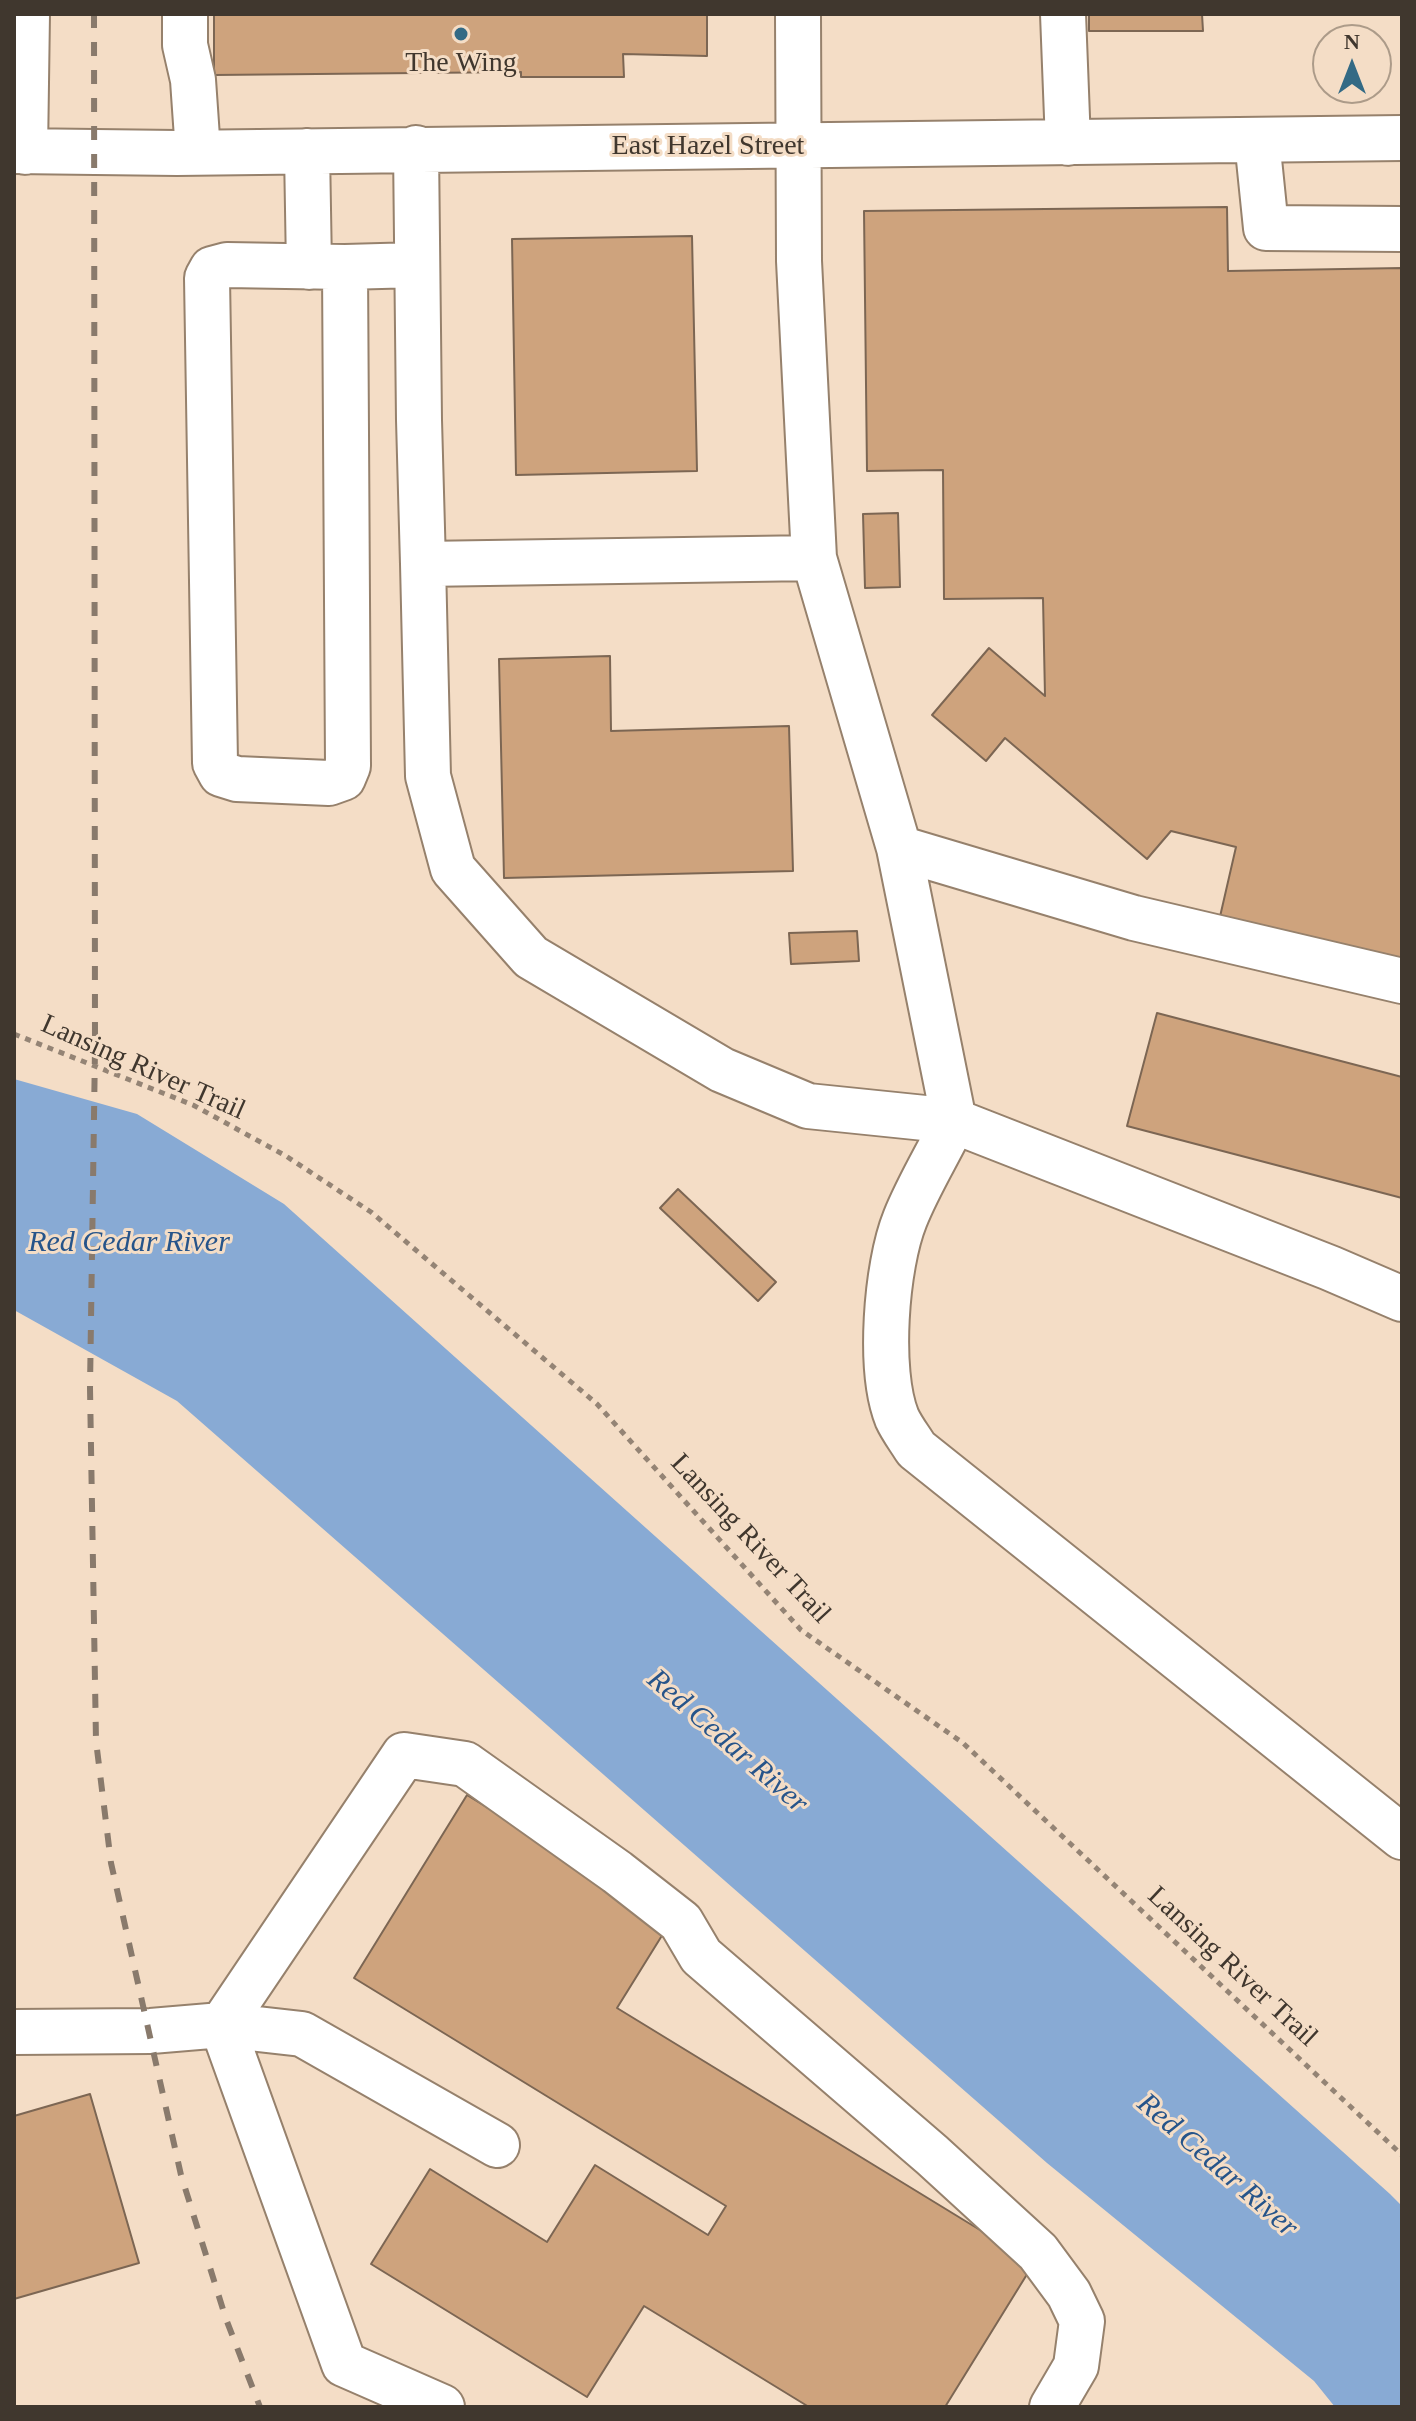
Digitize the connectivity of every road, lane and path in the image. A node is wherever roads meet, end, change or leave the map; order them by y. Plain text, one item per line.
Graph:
1 (27, 14) edge
2 (185, 14) edge
3 (798, 14) edge
4 (1063, 14) edge
5 (1402, 138) edge
6 (1257, 140) junction
7 (1068, 143) junction
8 (798, 147) junction
9 (416, 148) junction
10 (19, 151) edge
11 (307, 151) junction
12 (198, 152) junction
13 (1402, 229) edge
14 (417, 265) junction
15 (327, 267) junction
16 (814, 558) junction
17 (423, 564) junction
18 (899, 848) junction
19 (1402, 981) edge
20 (14, 1034) edge
21 (954, 1121) junction
22 (1402, 1299) edge
23 (1402, 1837) edge
24 (222, 2025) junction
25 (14, 2032) edge
26 (497, 2145) dead end
27 (1402, 2155) edge
28 (442, 2407) edge
29 (1052, 2407) edge

1 - 10 street
2 - 12 street
3 - 8 street
4 - 7 street
5 - 6 street, East Hazel Street
6 - 7 street, East Hazel Street
6 - 13 street
7 - 8 street, East Hazel Street
8 - 9 street, East Hazel Street
8 - 16 street
9 - 11 street, East Hazel Street
9 - 14 street
10 - 12 street, East Hazel Street
11 - 12 street, East Hazel Street
11 - 15 street
14 - 15 street
14 - 17 street
15 - 15 street
16 - 17 street
16 - 18 street
17 - 21 street
18 - 19 street
18 - 21 street
20 - 27 path, Lansing River Trail
21 - 22 street
21 - 23 street
24 - 25 street
24 - 26 street
24 - 28 street
24 - 29 street

